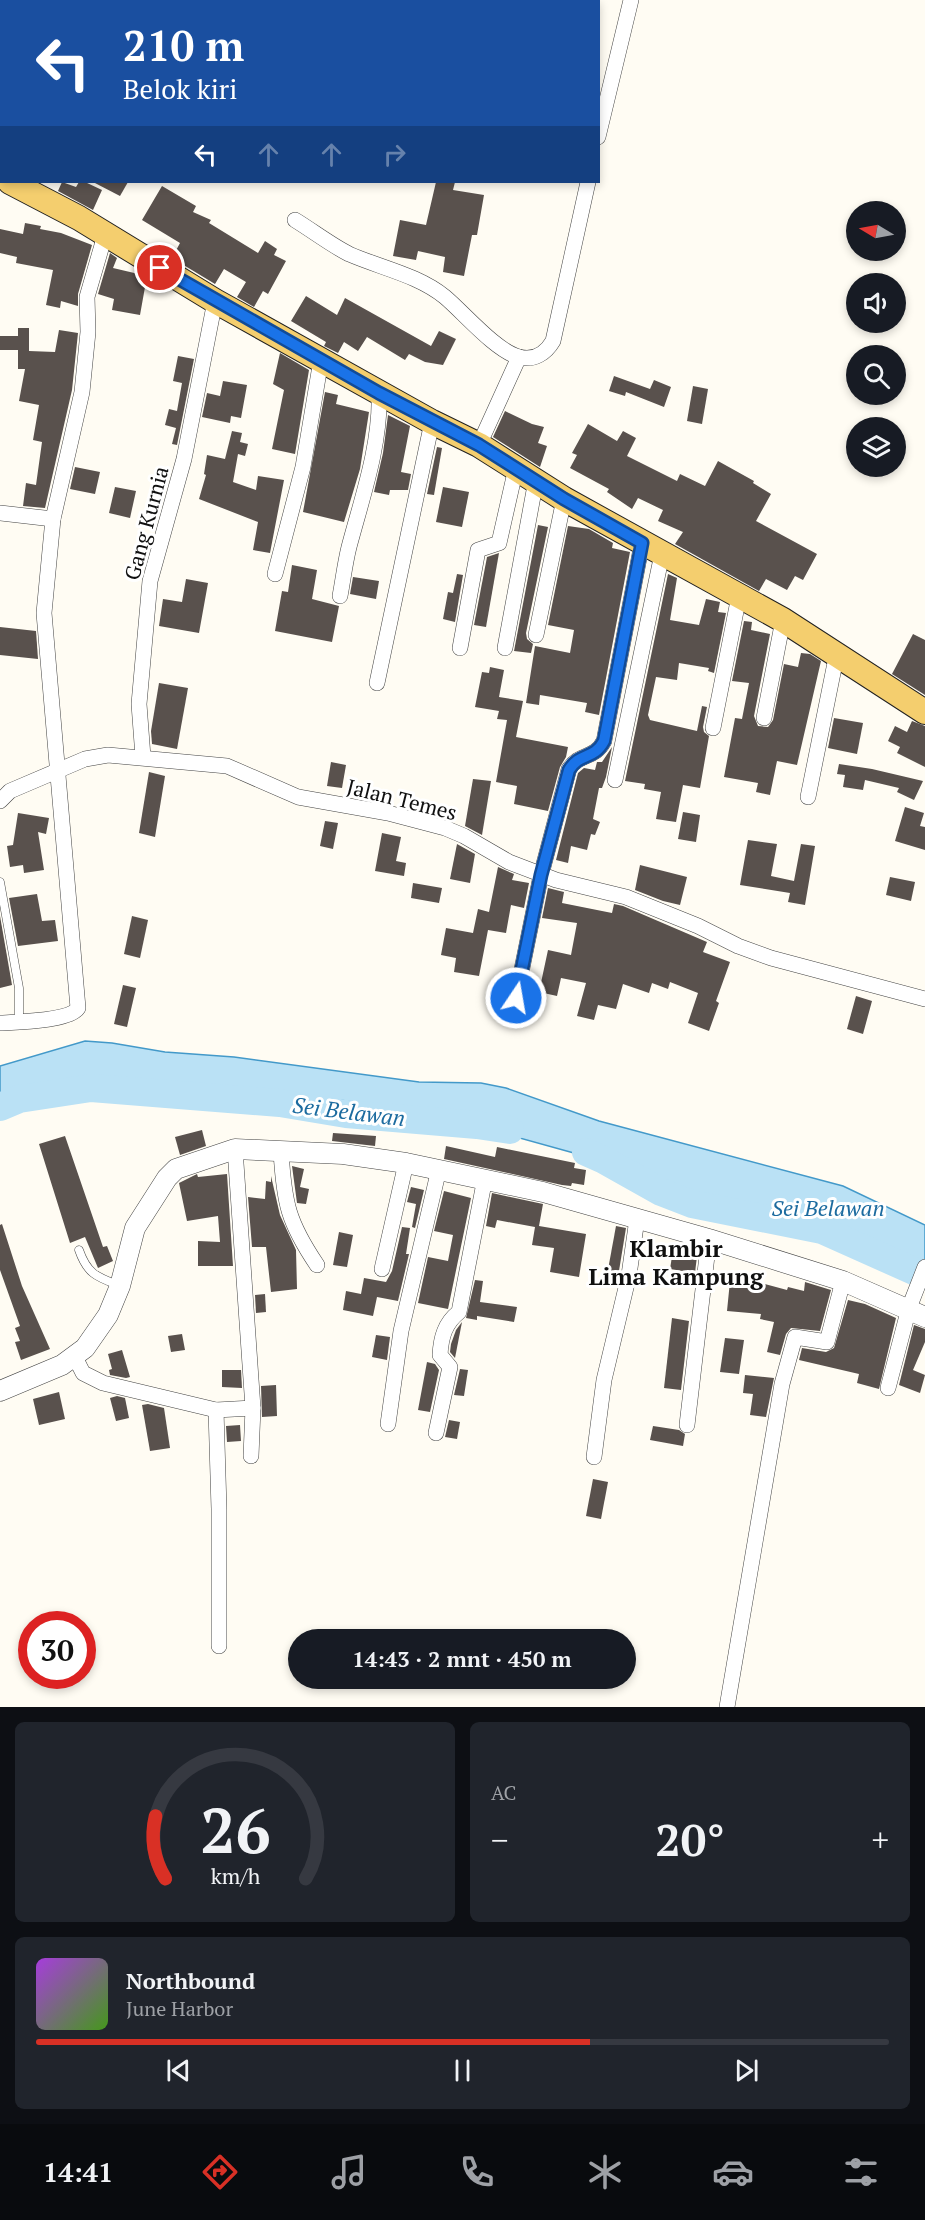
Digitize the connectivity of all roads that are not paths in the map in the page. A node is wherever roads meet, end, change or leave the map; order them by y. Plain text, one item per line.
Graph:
1 (631, 0) edge
2 (600, 129) edge
3 (12, 183) edge
4 (588, 183) edge
5 (295, 220) dead end
6 (105, 235) junction
7 (215, 302) junction
8 (519, 357) junction
9 (321, 360) junction
10 (379, 393) junction
11 (432, 422) junction
12 (479, 445) junction
13 (526, 474) junction
14 (564, 499) junction
15 (0, 513) edge
16 (53, 519) junction
17 (652, 548) junction
18 (275, 574) dead end
19 (340, 596) dead end
20 (739, 596) junction
21 (783, 620) junction
22 (536, 635) dead end
23 (460, 648) dead end
24 (505, 648) dead end
25 (837, 653) junction
26 (377, 683) dead end
27 (925, 712) edge
28 (764, 718) dead end
29 (713, 728) dead end
30 (143, 757) junction
31 (56, 772) junction
32 (615, 780) dead end
33 (808, 797) dead end
34 (0, 801) edge
35 (541, 875) junction
36 (0, 882) edge
37 (516, 998) dead end
38 (925, 999) edge
39 (19, 1022) junction
40 (0, 1023) edge
41 (235, 1149) junction
42 (281, 1151) junction
43 (406, 1163) junction
44 (439, 1168) junction
45 (485, 1178) junction
46 (637, 1219) junction
47 (709, 1239) junction
48 (79, 1250) dead end
49 (317, 1265) dead end
50 (382, 1269) dead end
51 (923, 1272) edge
52 (843, 1281) junction
53 (120, 1286) junction
54 (917, 1313) edge
55 (75, 1357) junction
56 (888, 1388) dead end
57 (0, 1391) edge
58 (253, 1408) junction
59 (216, 1410) junction
60 (388, 1424) dead end
61 (687, 1425) dead end
62 (436, 1433) dead end
63 (251, 1456) dead end
64 (594, 1457) dead end
65 (219, 1646) dead end
66 (727, 1707) edge

1 - 2 street
3 - 6 main road
4 - 8 street
5 - 8 street
6 - 7 main road
6 - 16 street
7 - 9 main road
7 - 30 street, Gang Kurnia
8 - 12 street
9 - 10 main road
9 - 18 street
10 - 11 main road
10 - 19 street
11 - 12 main road
11 - 26 street
12 - 13 main road
13 - 14 main road
13 - 23 street
13 - 24 street
14 - 17 main road
14 - 22 street
15 - 16 street
16 - 31 street
17 - 20 main road
17 - 32 street
17 - 35 street
20 - 21 main road
20 - 29 street
21 - 25 main road
21 - 28 street
25 - 27 main road
25 - 33 street
30 - 31 street, Jalan Temes
30 - 35 street, Jalan Temes
31 - 34 street, Jalan Temes
31 - 39 street
35 - 37 street
35 - 38 street, Jalan Temes
36 - 39 lane
39 - 40 street
41 - 42 street
41 - 53 street
41 - 58 street
42 - 43 street
42 - 49 street
43 - 44 street
43 - 50 street
44 - 45 street
44 - 60 street
45 - 46 street
45 - 62 street
46 - 47 street
46 - 64 street
47 - 52 street
47 - 61 street
48 - 53 lane
51 - 54 street
52 - 54 street
52 - 66 street
53 - 55 street
54 - 56 street
55 - 57 street
55 - 59 street
58 - 59 street
58 - 63 street
59 - 65 street

